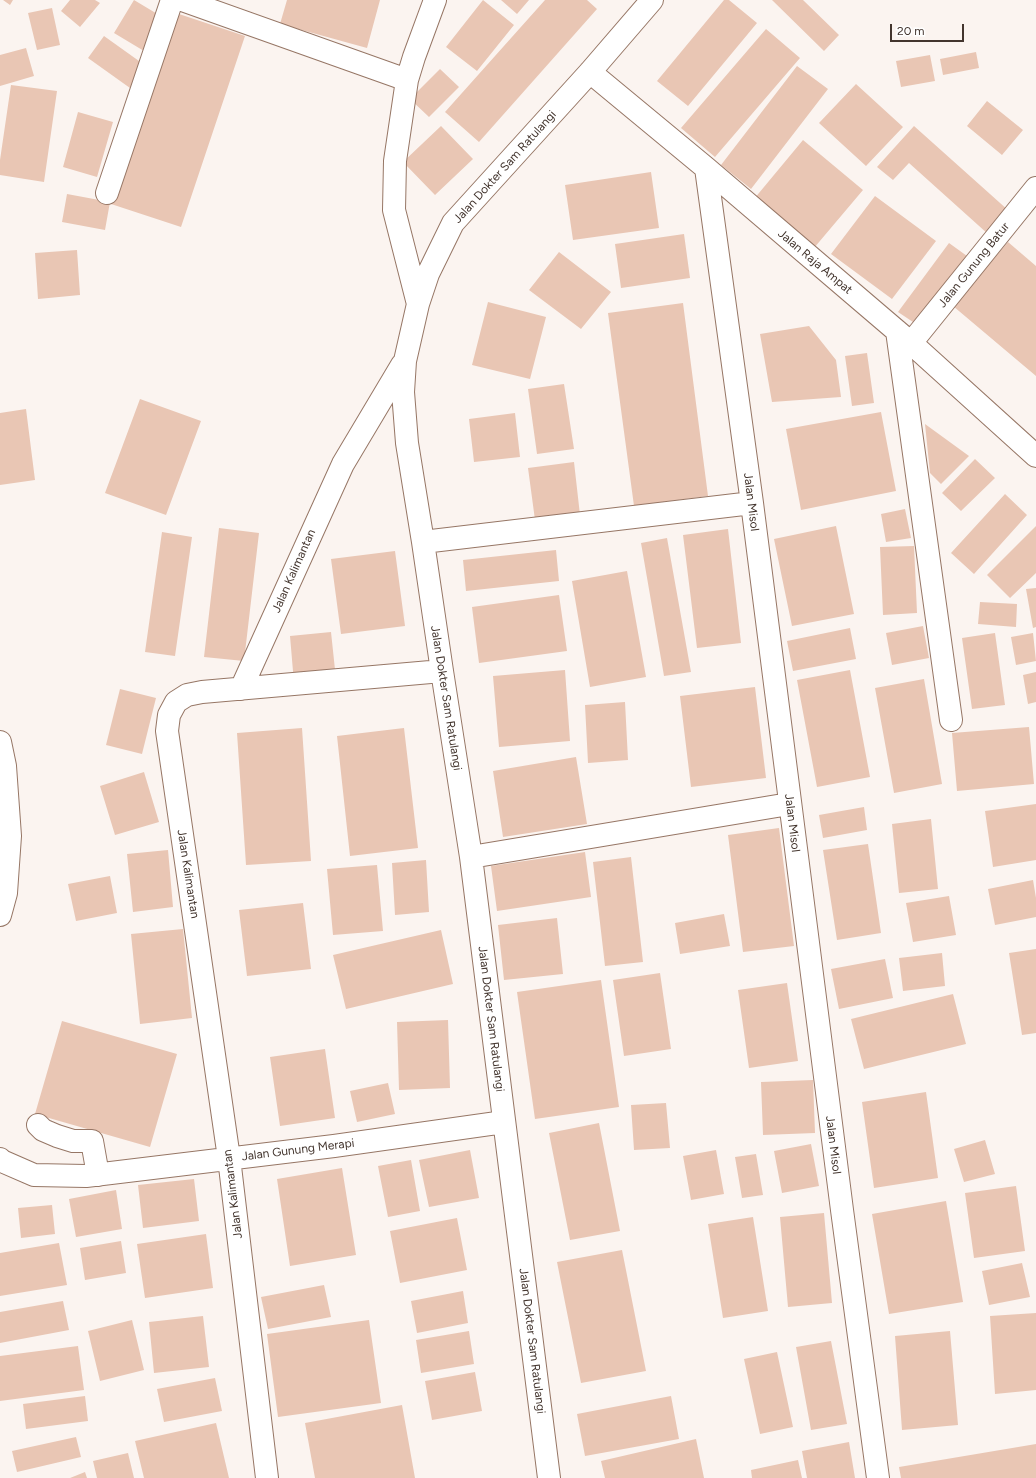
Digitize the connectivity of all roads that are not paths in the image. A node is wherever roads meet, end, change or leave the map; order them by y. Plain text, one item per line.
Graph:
1 (172, 0) edge
2 (182, 0) edge
3 (435, 0) edge
4 (652, 0) edge
5 (590, 72) junction
6 (407, 80) junction
7 (706, 168) junction
8 (1036, 188) edge
9 (107, 193) dead end
10 (418, 304) junction
11 (904, 337) junction
12 (405, 361) junction
13 (1036, 456) edge
14 (752, 503) junction
15 (423, 542) junction
16 (442, 671) junction
17 (241, 688) junction
18 (951, 720) dead end
19 (0, 742) edge
20 (789, 804) junction
21 (471, 857) junction
22 (0, 915) edge
23 (504, 1122) junction
24 (38, 1125) dead end
25 (229, 1158) junction
26 (0, 1159) edge
27 (98, 1175) junction
28 (266, 1478) edge
29 (549, 1478) edge
30 (878, 1478) edge

1 - 9 street
2 - 6 street
3 - 6 street
4 - 5 street, Jalan Dokter Sam Ratulangi
5 - 7 street, Jalan Raja Ampat
5 - 10 street, Jalan Dokter Sam Ratulangi
6 - 10 street
7 - 11 street, Jalan Raja Ampat
7 - 14 street, Jalan Misol
8 - 11 street, Jalan Gunung Batur
10 - 12 street, Jalan Dokter Sam Ratulangi
11 - 13 street, Jalan Raja Ampat
11 - 18 street
12 - 15 street, Jalan Dokter Sam Ratulangi
12 - 17 street, Jalan Kalimantan
14 - 15 street
14 - 20 street, Jalan Misol
15 - 16 street, Jalan Dokter Sam Ratulangi
16 - 17 street
16 - 21 street, Jalan Dokter Sam Ratulangi
17 - 25 street, Jalan Kalimantan
19 - 22 street
20 - 21 street
20 - 30 street, Jalan Misol
21 - 23 street, Jalan Dokter Sam Ratulangi
23 - 25 street, Jalan Gunung Merapi
23 - 29 street, Jalan Dokter Sam Ratulangi
24 - 27 street
25 - 27 street, Jalan Gunung Merapi
25 - 28 street, Jalan Kalimantan
26 - 27 street, Jalan Gunung Merapi

